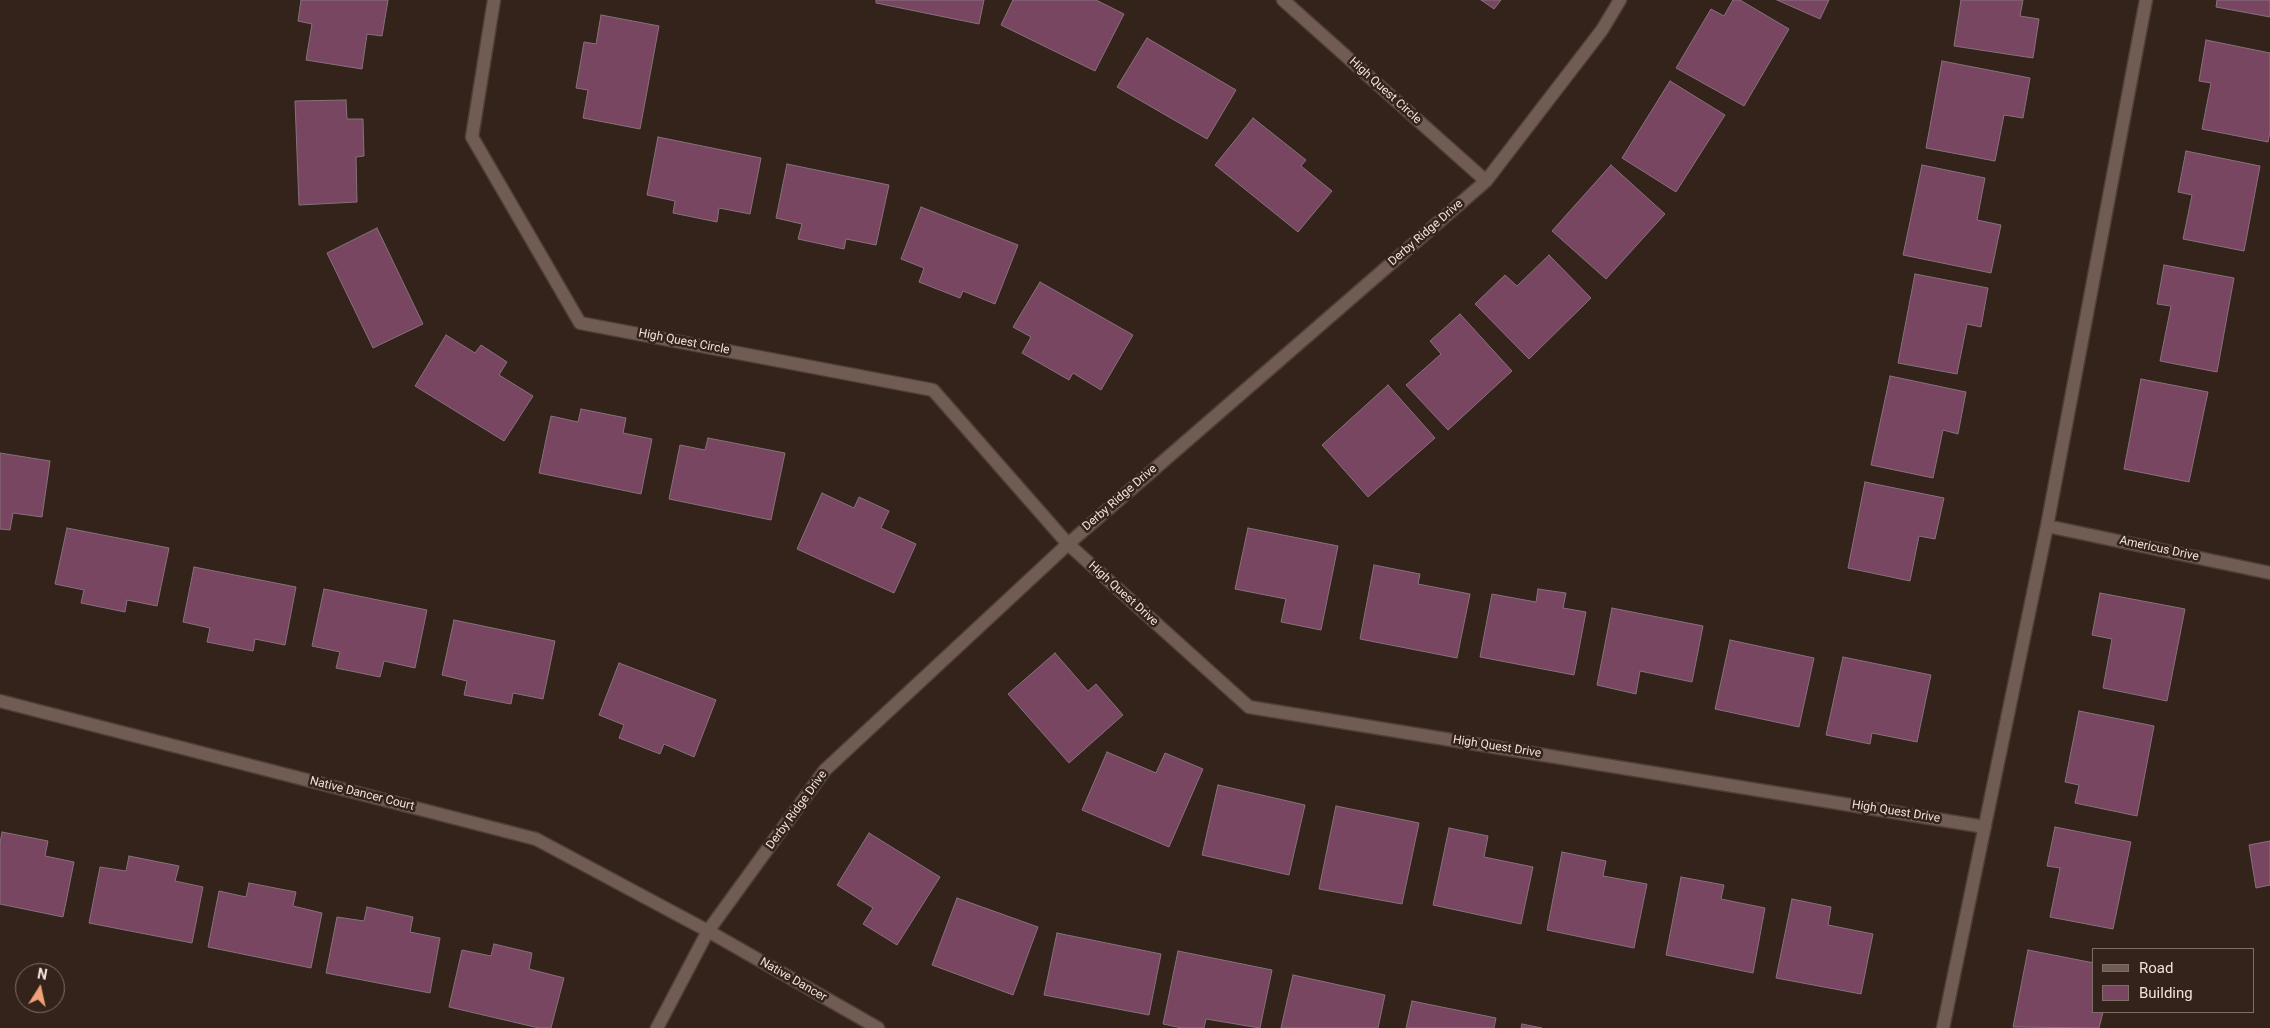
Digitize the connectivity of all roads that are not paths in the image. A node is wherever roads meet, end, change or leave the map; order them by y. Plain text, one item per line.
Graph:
1 (494, 0) edge
2 (1283, 0) edge
3 (1620, 0) edge
4 (2146, 0) edge
5 (1486, 181) junction
6 (2047, 526) junction
7 (1068, 544) junction
8 (2270, 573) edge
9 (0, 701) edge
10 (1985, 827) junction
11 (708, 931) junction
12 (657, 1028) edge
13 (878, 1028) edge
14 (1943, 1028) edge

1 - 7 street, High Quest Circle
2 - 5 street, High Quest Circle
3 - 5 street, Derby Ridge Drive
4 - 6 street
5 - 7 street, Derby Ridge Drive
6 - 8 street, Americus Drive
6 - 10 street
7 - 10 street, High Quest Drive
7 - 11 street, Derby Ridge Drive
9 - 11 street, Native Dancer Court
10 - 14 street
11 - 12 street, Derby Ridge Drive
11 - 13 street, Native Dancer

